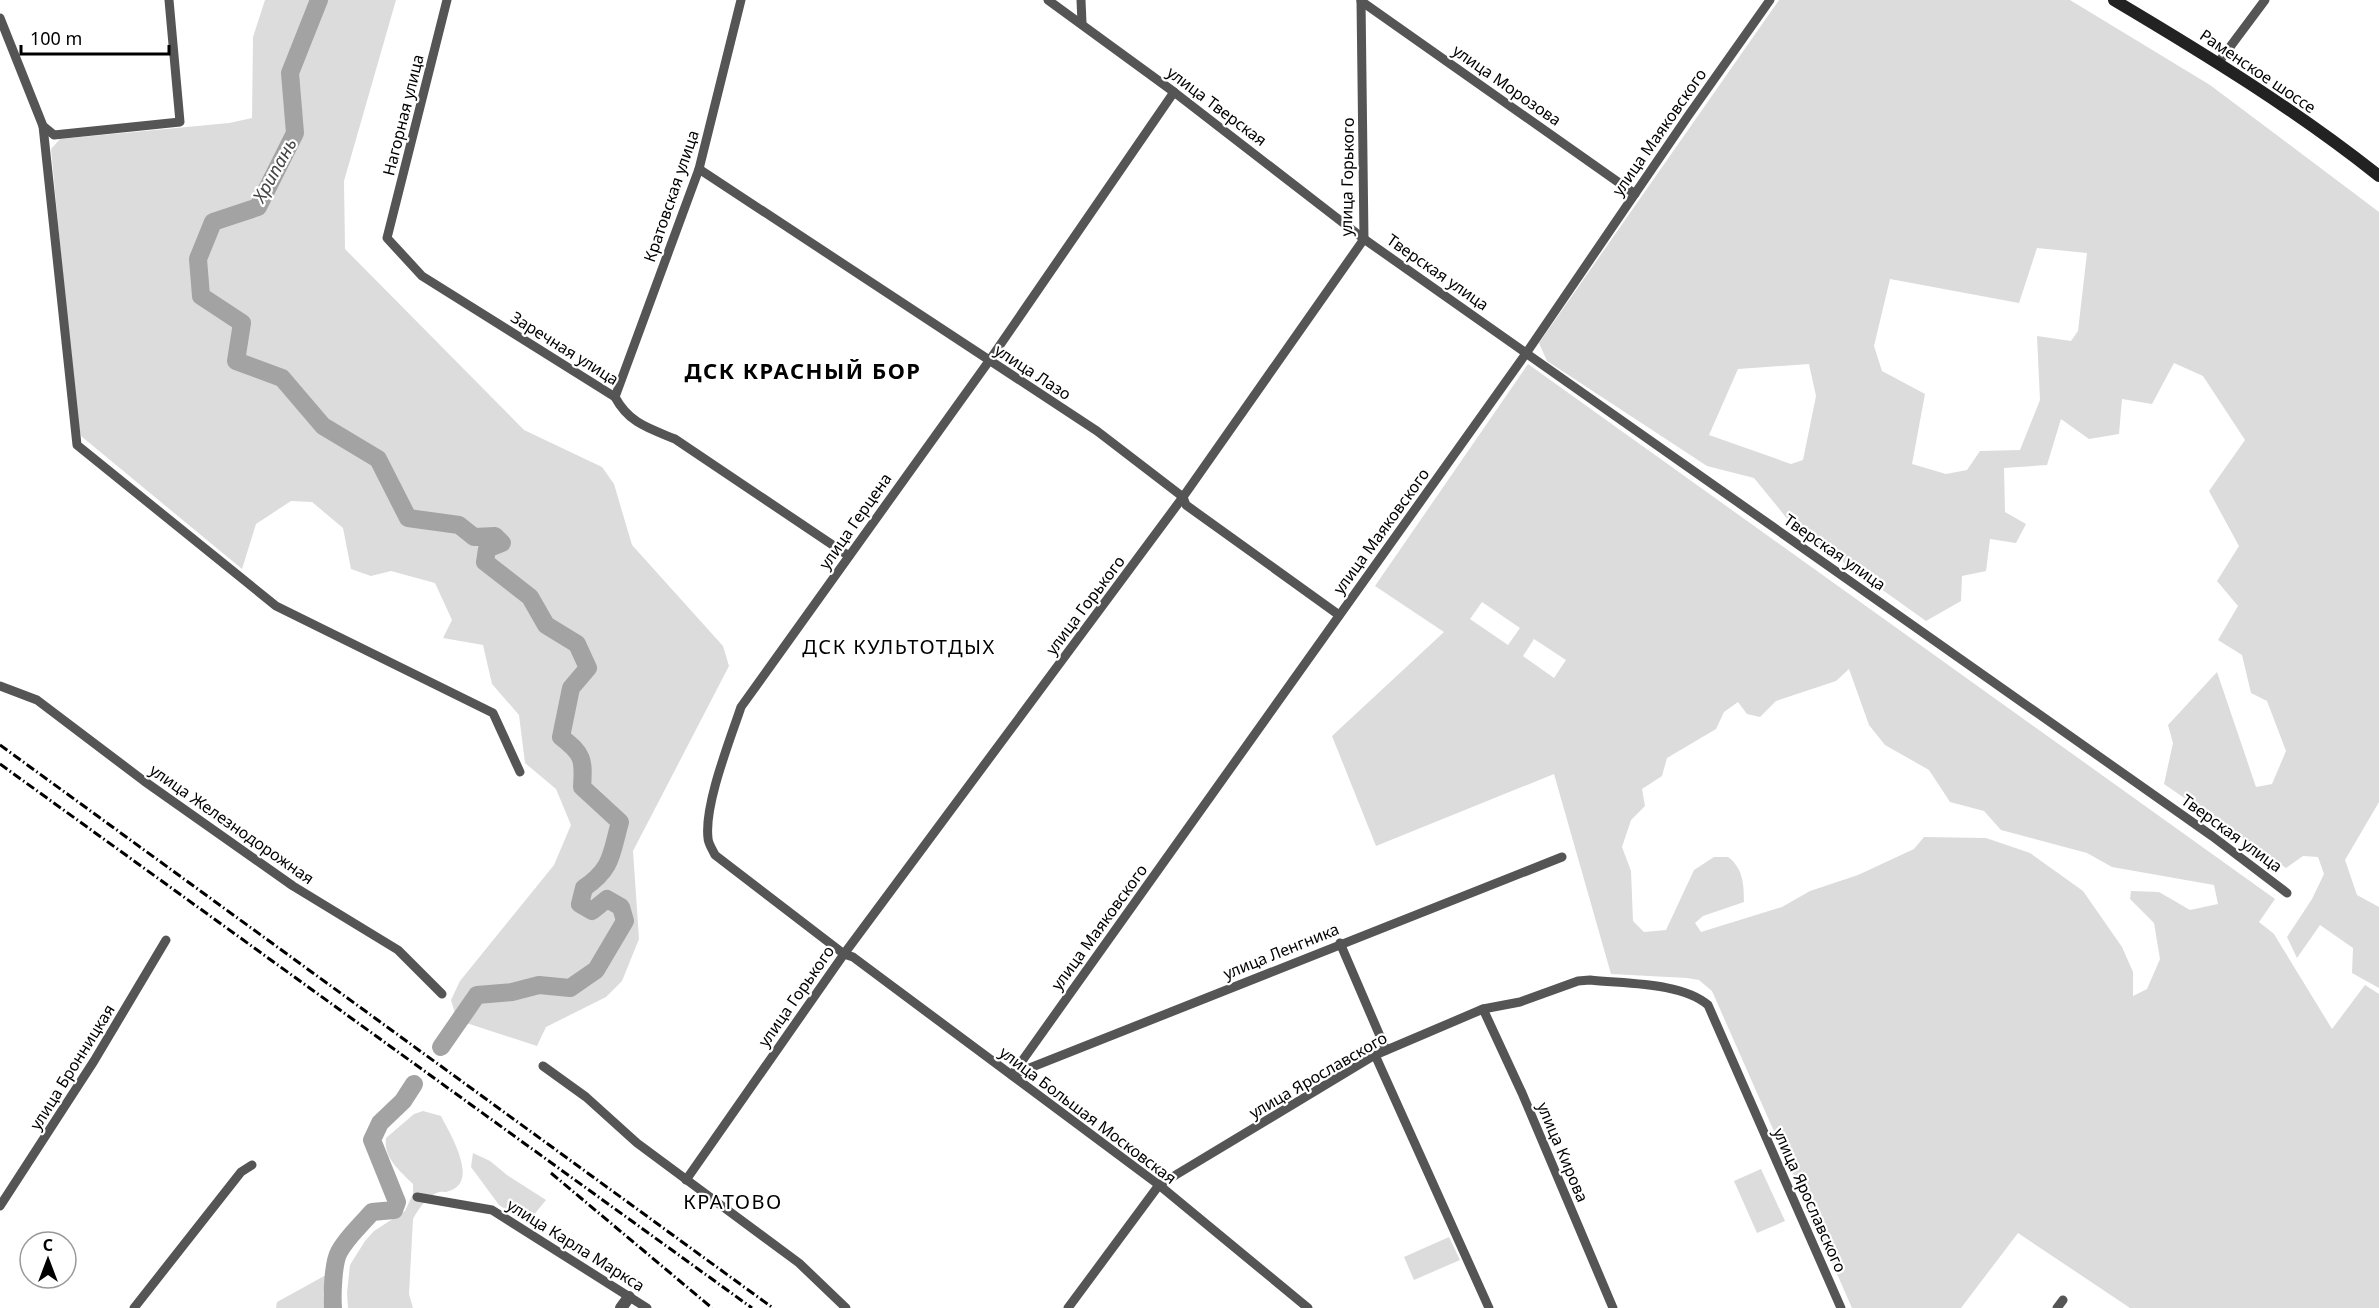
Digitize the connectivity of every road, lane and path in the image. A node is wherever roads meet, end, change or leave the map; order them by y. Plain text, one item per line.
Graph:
1 (169, 0) edge
2 (447, 0) edge
3 (741, 0) edge
4 (1048, 0) edge
5 (1081, 0) edge
6 (1770, 0) edge
7 (2114, 0) edge
8 (2265, 0) edge
9 (1361, 1) edge
10 (0, 18) edge
11 (1082, 23) junction
12 (2218, 63) junction
13 (1174, 92) junction
14 (43, 126) junction
15 (699, 169) junction
16 (2379, 176) edge
17 (1635, 194) junction
18 (387, 238) joint
19 (1364, 240) junction
20 (1527, 352) junction
21 (989, 361) junction
22 (615, 397) junction
23 (1183, 497) junction
24 (849, 556) junction
25 (1339, 615) junction
26 (0, 686) edge
27 (520, 772) dead end
28 (1562, 857) dead end
29 (2287, 892) dead end
30 (166, 940) dead end
31 (1340, 944) junction
32 (844, 954) junction
33 (442, 994) dead end
34 (1483, 1009) junction
35 (1386, 1050) junction
36 (1376, 1054) junction
37 (543, 1066) dead end
38 (1012, 1075) junction
39 (252, 1166) dead end
40 (686, 1180) junction
41 (1159, 1185) junction
42 (417, 1197) dead end
43 (0, 1206) edge
44 (629, 1297) junction
45 (134, 1308) edge
46 (621, 1308) edge
47 (647, 1308) edge
48 (846, 1308) edge
49 (1068, 1308) edge
50 (1308, 1308) edge
51 (1489, 1308) edge
52 (1612, 1308) edge
53 (1841, 1308) edge

1 - 14 street
2 - 18 street, Нагорная улица
3 - 15 street, Кратовская улица
4 - 11 street, улица Тверская
5 - 11 street
6 - 17 street, улица Маяковского
7 - 12 main road, Раменское шоссе
8 - 12 street
9 - 17 street, улица Морозова
9 - 19 street, улица Горького
10 - 14 street
11 - 13 street, улица Тверская
12 - 16 main road, Раменское шоссе
13 - 19 street, улица Тверская
13 - 21 street, улица Герцена
14 - 27 street
15 - 21 street, улица Лазо
15 - 22 street, Кратовская улица
17 - 20 street, улица Маяковского
18 - 22 street, Заречная улица
19 - 20 street, Тверская улица
19 - 23 street, улица Горького
20 - 25 street, улица Маяковского
20 - 29 street, Тверская улица
21 - 23 street, улица Лазо
21 - 24 street, улица Герцена
22 - 24 street, Заречная улица
23 - 25 street, улица Лазо
23 - 32 street, улица Горького
24 - 32 street, улица Герцена
25 - 38 street, улица Маяковского
26 - 33 street, улица Железнодорожная
28 - 31 street, улица Ленгника
30 - 43 street, улица Бронницкая
31 - 35 street
31 - 38 street, улица Ленгника
32 - 38 street, улица Большая Московская
32 - 40 street, улица Горького
34 - 35 street, улица Ярославского
34 - 52 street, улица Кирова
34 - 53 street, улица Ярославского
35 - 36 street, улица Ярославского
36 - 41 street, улица Ярославского
36 - 51 street
37 - 40 street
38 - 41 street, улица Большая Московская
39 - 45 street
40 - 48 street
41 - 49 street, улица Ярославского
41 - 50 street, улица Большая Московская
42 - 44 street, улица Карла Маркса
44 - 46 street
44 - 47 street, улица Карла Маркса

